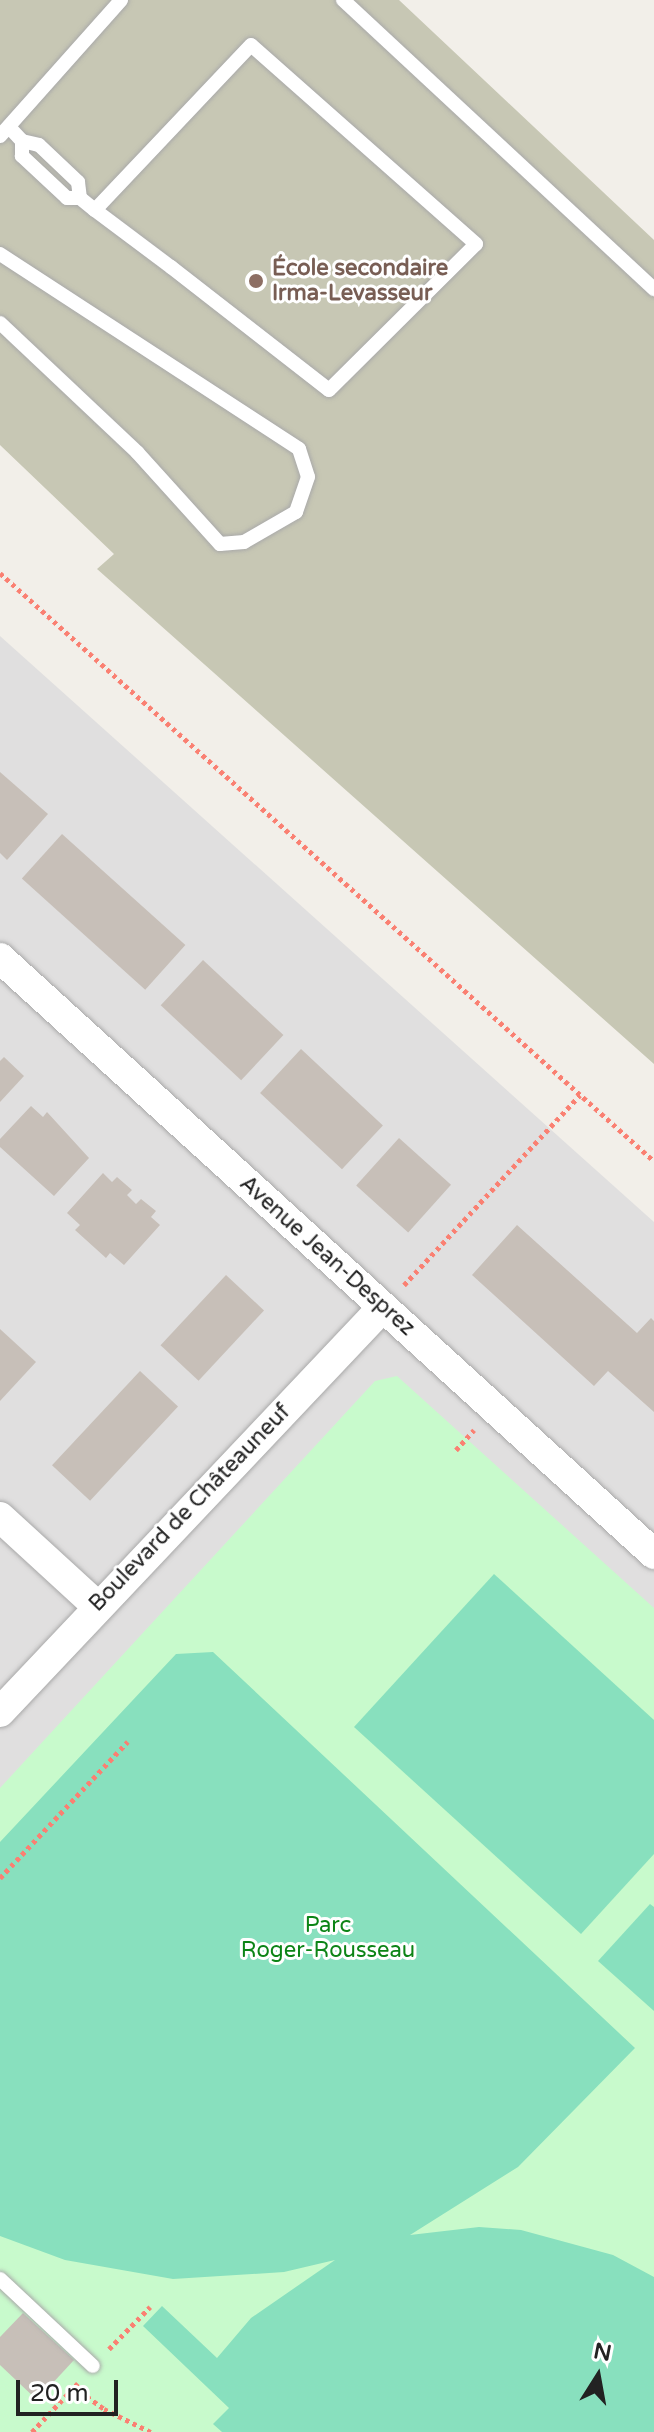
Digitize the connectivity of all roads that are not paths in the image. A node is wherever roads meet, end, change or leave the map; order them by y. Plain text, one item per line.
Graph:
1 (121, 0) edge
2 (343, 0) edge
3 (4, 131) edge
4 (95, 210) junction
5 (0, 254) edge
6 (654, 289) edge
7 (0, 323) edge
8 (0, 958) edge
9 (383, 1307) junction
10 (0, 1517) edge
11 (654, 1554) edge
12 (96, 1605) junction
13 (0, 1712) edge
14 (0, 2279) edge
15 (93, 2366) dead end

1 - 3 lane
2 - 6 lane
3 - 4 lane
4 - 4 lane
5 - 7 lane
8 - 9 street, Avenue Jean-Desprez
9 - 11 street, Avenue Jean-Desprez
9 - 12 street, Boulevard de Châteauneuf
10 - 12 street
12 - 13 street, Boulevard de Châteauneuf
14 - 15 lane

